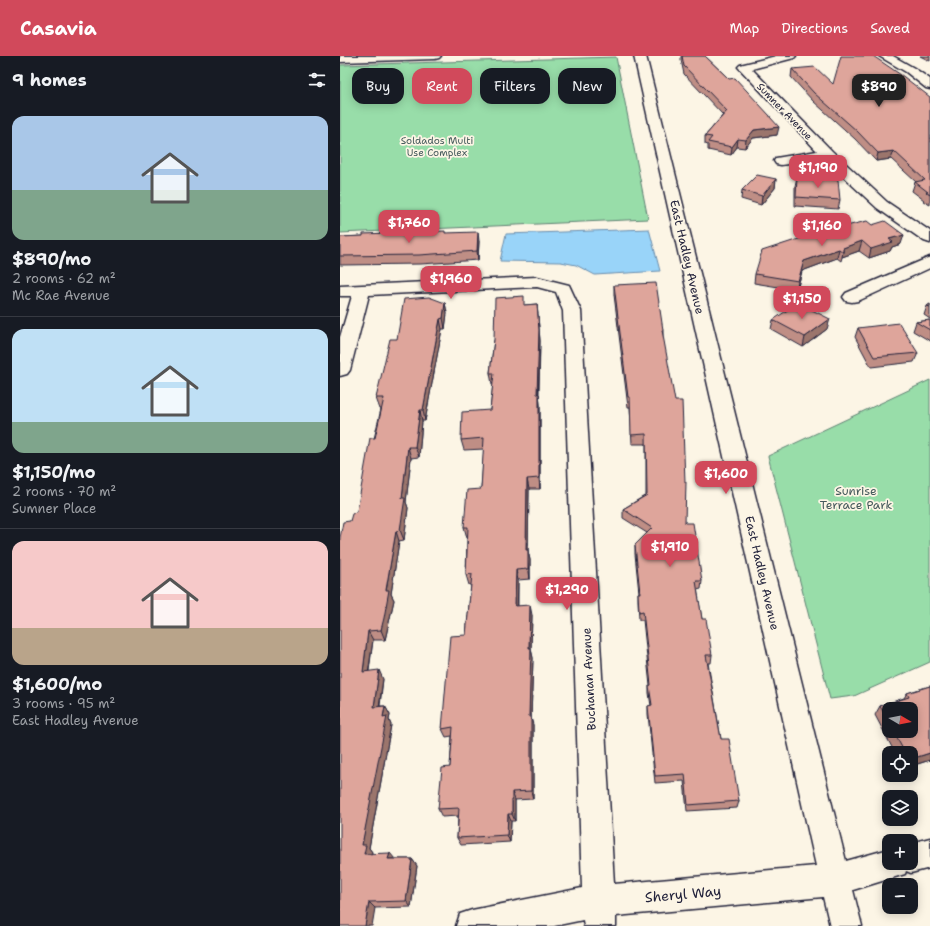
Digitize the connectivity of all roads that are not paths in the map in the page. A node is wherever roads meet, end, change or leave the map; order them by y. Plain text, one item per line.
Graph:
1 (435, 56) edge
2 (640, 56) edge
3 (790, 56) edge
4 (885, 56) edge
5 (340, 59) edge
6 (930, 85) edge
7 (827, 154) junction
8 (782, 162) dead end
9 (930, 238) edge
10 (930, 262) edge
11 (362, 290) junction
12 (340, 291) edge
13 (852, 297) dead end
14 (340, 370) edge
15 (930, 853) edge
16 (918, 856) edge
17 (882, 866) edge
18 (834, 880) junction
19 (599, 914) edge
20 (472, 926) edge
21 (846, 926) edge

1 - 5 street
2 - 18 street, East Hadley Avenue
3 - 7 street, Sumner Avenue
4 - 6 street
7 - 8 street, Sumner Avenue
7 - 9 street, Sumner Avenue
10 - 13 street
11 - 12 street
11 - 14 street
11 - 19 street, Buchanan Avenue
15 - 16 street
17 - 18 street, Sheryl Way
18 - 19 street, Sheryl Way
18 - 21 street, East Hadley Avenue
19 - 20 street, Sheryl Way

